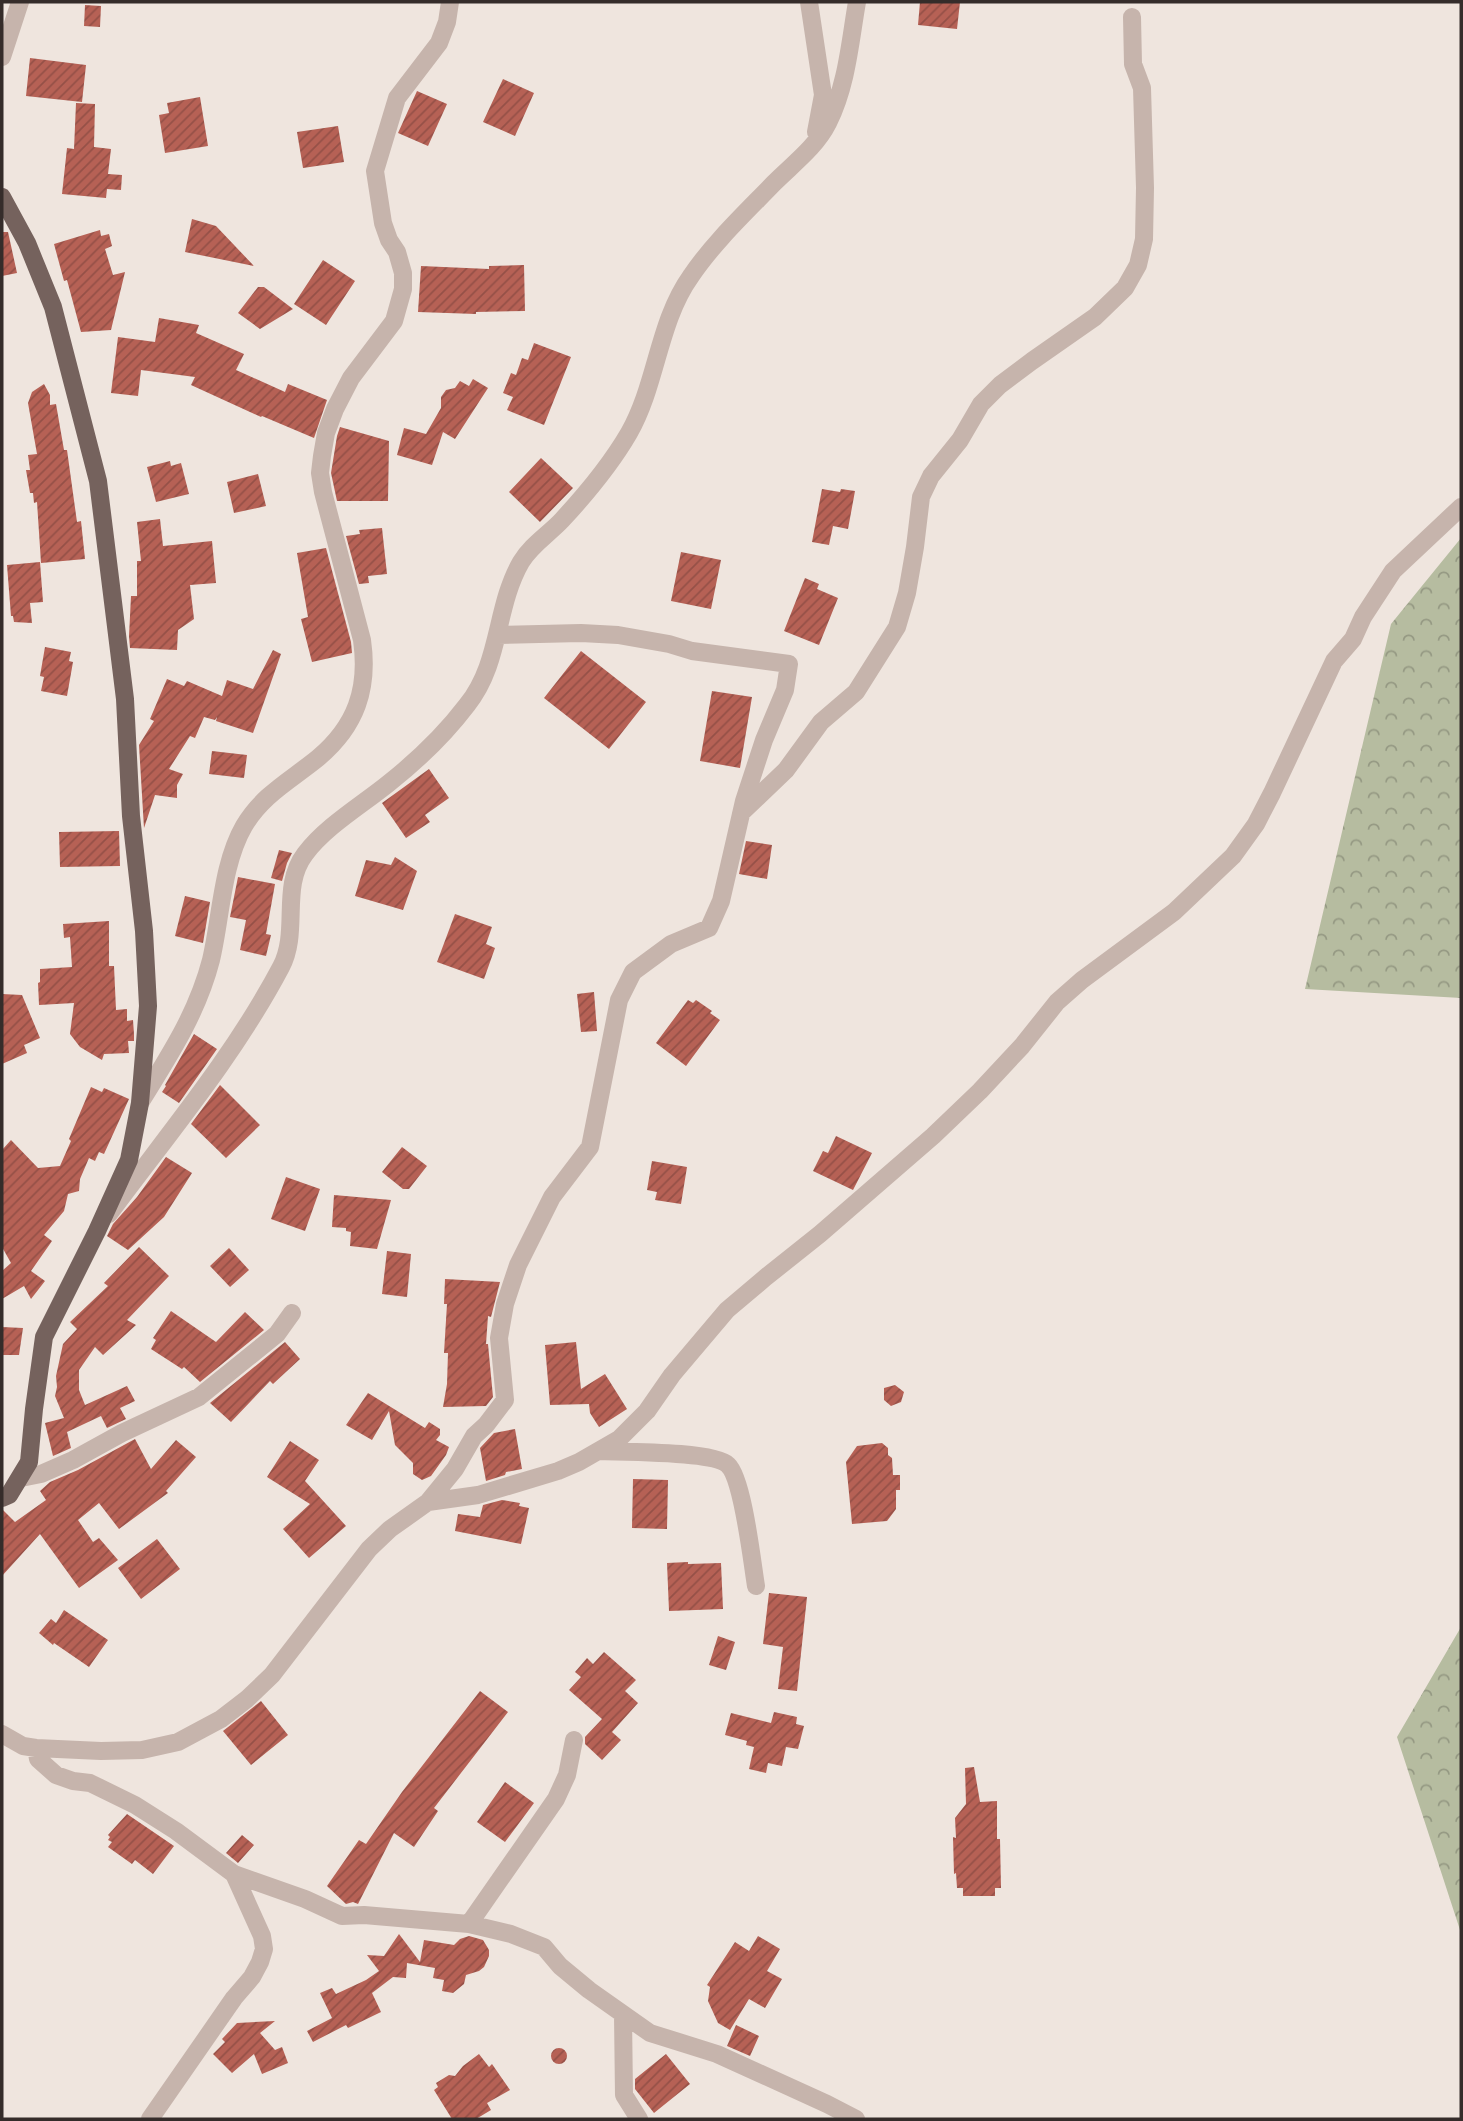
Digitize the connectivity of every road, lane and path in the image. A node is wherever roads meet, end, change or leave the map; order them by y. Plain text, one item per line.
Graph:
1 (20, 2) edge
2 (450, 2) edge
3 (809, 2) edge
4 (857, 2) edge
5 (1132, 17) dead end
6 (2, 57) edge
7 (813, 146) junction
8 (2, 197) edge
9 (1461, 507) edge
10 (498, 635) junction
11 (741, 813) junction
12 (140, 1103) junction
13 (97, 1231) junction
14 (292, 1314) dead end
15 (599, 1451) junction
16 (21, 1478) junction
17 (2, 1498) edge
18 (428, 1502) junction
19 (756, 1586) dead end
20 (2, 1734) edge
21 (574, 1740) dead end
22 (36, 1748) junction
23 (234, 1874) junction
24 (469, 1924) junction
25 (623, 2015) junction
26 (150, 2119) edge
27 (639, 2119) edge
28 (856, 2119) edge

1 - 6 street
2 - 12 street
3 - 7 street
4 - 7 street
5 - 11 street
7 - 10 street
8 - 12 main road
9 - 15 street
10 - 11 street
10 - 13 street
11 - 18 street
12 - 13 main road
13 - 16 main road
14 - 16 street
15 - 18 street
15 - 19 street
16 - 17 main road
18 - 22 street
20 - 22 street
21 - 24 street
22 - 23 street
23 - 24 street
23 - 26 street
24 - 25 street
25 - 27 street
25 - 28 street

